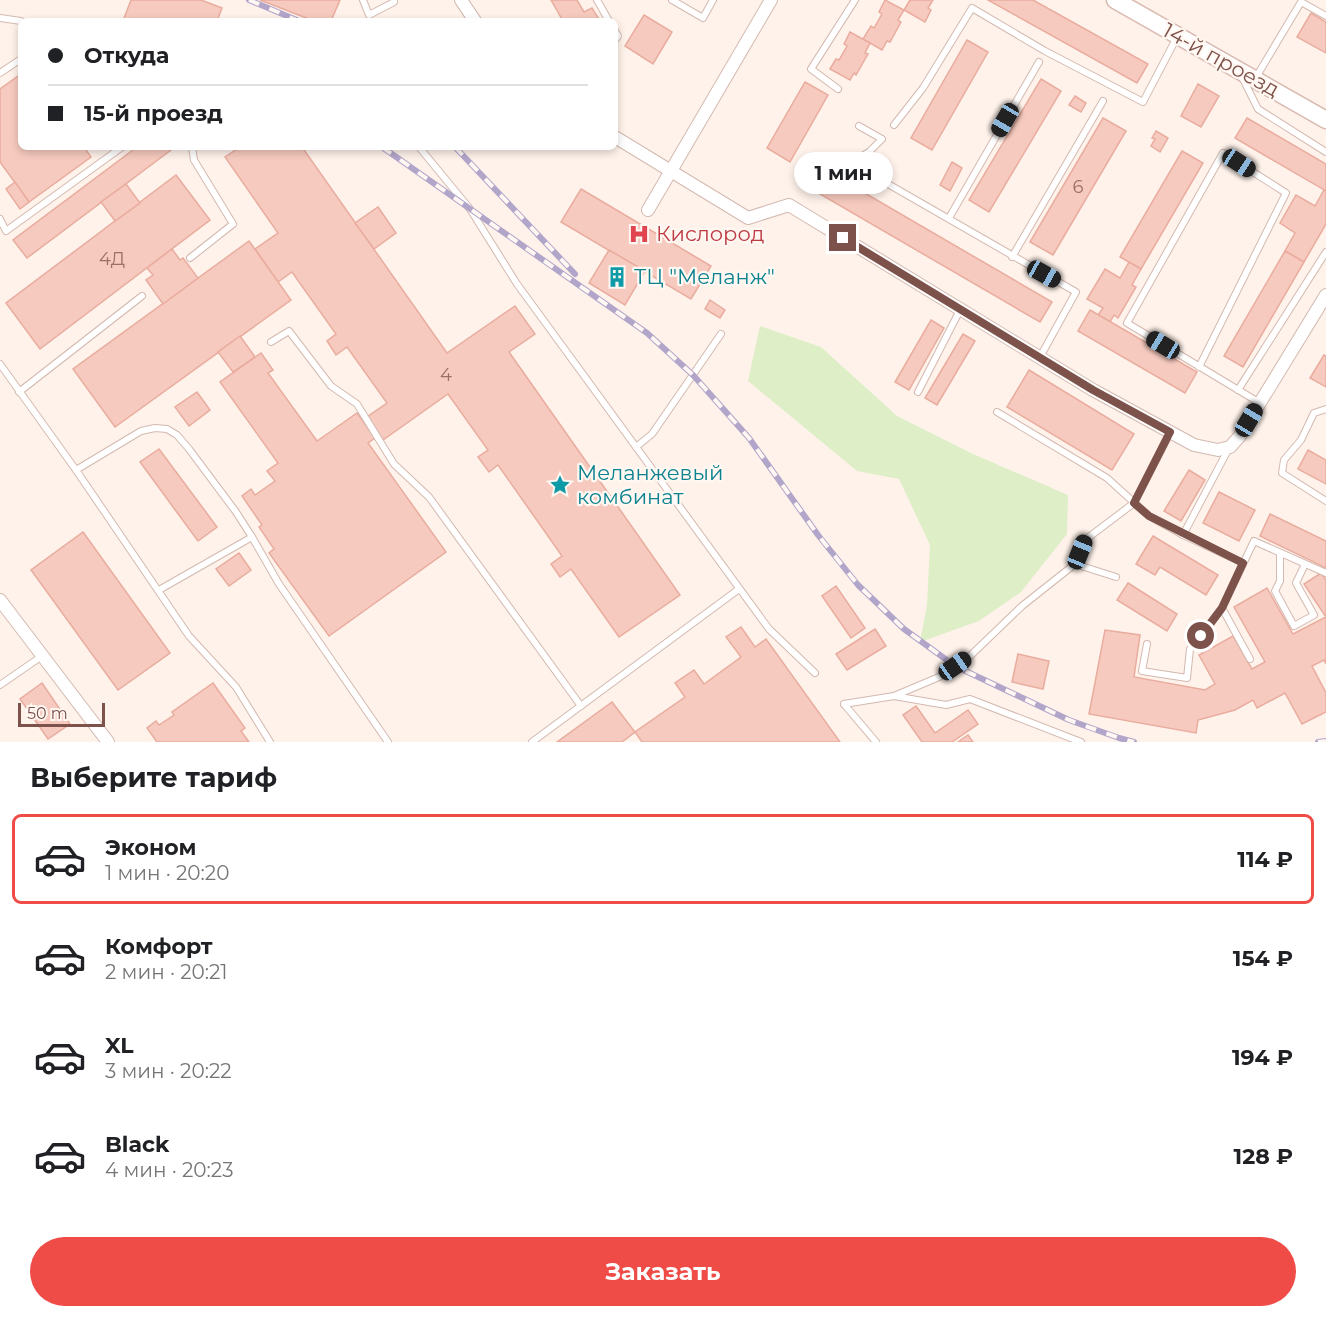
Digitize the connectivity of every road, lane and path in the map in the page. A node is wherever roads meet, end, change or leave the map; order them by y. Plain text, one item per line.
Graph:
1 (363, 0) edge
2 (394, 0) edge
3 (460, 0) edge
4 (597, 0) edge
5 (672, 0) edge
6 (713, 0) edge
7 (771, 0) edge
8 (855, 0) edge
9 (1115, 0) edge
10 (1135, 5) edge
11 (1326, 16) edge
12 (0, 18) edge
13 (473, 18) edge
14 (607, 18) edge
15 (18, 21) edge
16 (1177, 36) junction
17 (18, 61) edge
18 (1039, 62) dead end
19 (1239, 70) junction
20 (0, 73) edge
21 (1255, 79) junction
22 (838, 89) dead end
23 (1103, 101) dead end
24 (1326, 120) edge
25 (894, 125) dead end
26 (859, 126) dead end
27 (618, 139) edge
28 (118, 150) edge
29 (192, 150) edge
30 (421, 150) edge
31 (1326, 152) edge
32 (841, 157) dead end
33 (850, 163) junction
34 (671, 171) junction
35 (648, 210) dead end
36 (949, 218) junction
37 (0, 219) edge
38 (3, 233) edge
39 (1326, 252) edge
40 (1012, 256) junction
41 (190, 258) dead end
42 (1326, 295) edge
43 (142, 296) dead end
44 (960, 309) junction
45 (721, 334) dead end
46 (271, 342) dead end
47 (1040, 357) junction
48 (0, 364) edge
49 (1199, 367) junction
50 (1238, 390) junction
51 (19, 392) junction
52 (918, 393) dead end
53 (1260, 403) junction
54 (1326, 409) edge
55 (998, 412) dead end
56 (1170, 432) junction
57 (636, 447) junction
58 (1230, 447) junction
59 (76, 470) junction
60 (1326, 501) edge
61 (1134, 503) junction
62 (1183, 535) junction
63 (252, 537) junction
64 (1280, 553) junction
65 (1243, 563) junction
66 (1075, 564) junction
67 (1305, 564) junction
68 (1326, 573) edge
69 (1116, 578) dead end
70 (740, 589) junction
71 (159, 591) junction
72 (0, 600) edge
73 (1222, 608) junction
74 (1147, 644) dead end
75 (43, 656) junction
76 (1250, 658) dead end
77 (815, 673) dead end
78 (0, 685) edge
79 (894, 696) junction
80 (581, 706) junction
81 (108, 742) edge
82 (270, 742) edge
83 (388, 742) edge
84 (532, 742) edge
85 (876, 742) edge
86 (1081, 742) edge

1 - 2 lane
3 - 13 street
4 - 14 lane
5 - 6 lane
7 - 34 street
8 - 22 lane
9 - 10 main road, 14-й проезд
10 - 16 main road, 14-й проезд
11 - 21 lane
12 - 15 lane
16 - 19 main road, 14-й проезд
16 - 25 lane
17 - 20 lane
18 - 36 lane
19 - 21 main road, 14-й проезд
19 - 31 lane
21 - 24 main road, 14-й проезд
23 - 40 lane
26 - 33 lane
27 - 34 street
28 - 38 lane
29 - 41 lane
30 - 57 lane
32 - 33 lane
33 - 36 lane
34 - 35 street
34 - 44 street
36 - 40 lane
37 - 38 lane
39 - 50 lane
40 - 47 lane
42 - 53 street
43 - 51 lane
44 - 47 street
44 - 52 lane
45 - 57 lane
46 - 80 lane
47 - 56 street
48 - 51 lane
49 - 49 lane
49 - 50 lane
50 - 53 lane
51 - 59 lane
53 - 58 street
54 - 60 lane
55 - 61 lane
56 - 58 street
56 - 61 lane
57 - 70 lane
58 - 62 lane
59 - 63 lane
59 - 71 lane
61 - 62 lane
61 - 66 lane
62 - 65 lane
63 - 71 lane
63 - 83 lane
64 - 65 lane
64 - 67 lane
64 - 67 lane
65 - 73 lane
66 - 69 lane
66 - 79 lane
67 - 68 lane
70 - 77 lane
70 - 80 lane
71 - 82 lane
72 - 75 street
73 - 74 lane
73 - 76 lane
75 - 78 lane
75 - 81 street
79 - 85 lane
79 - 86 lane
80 - 84 lane

